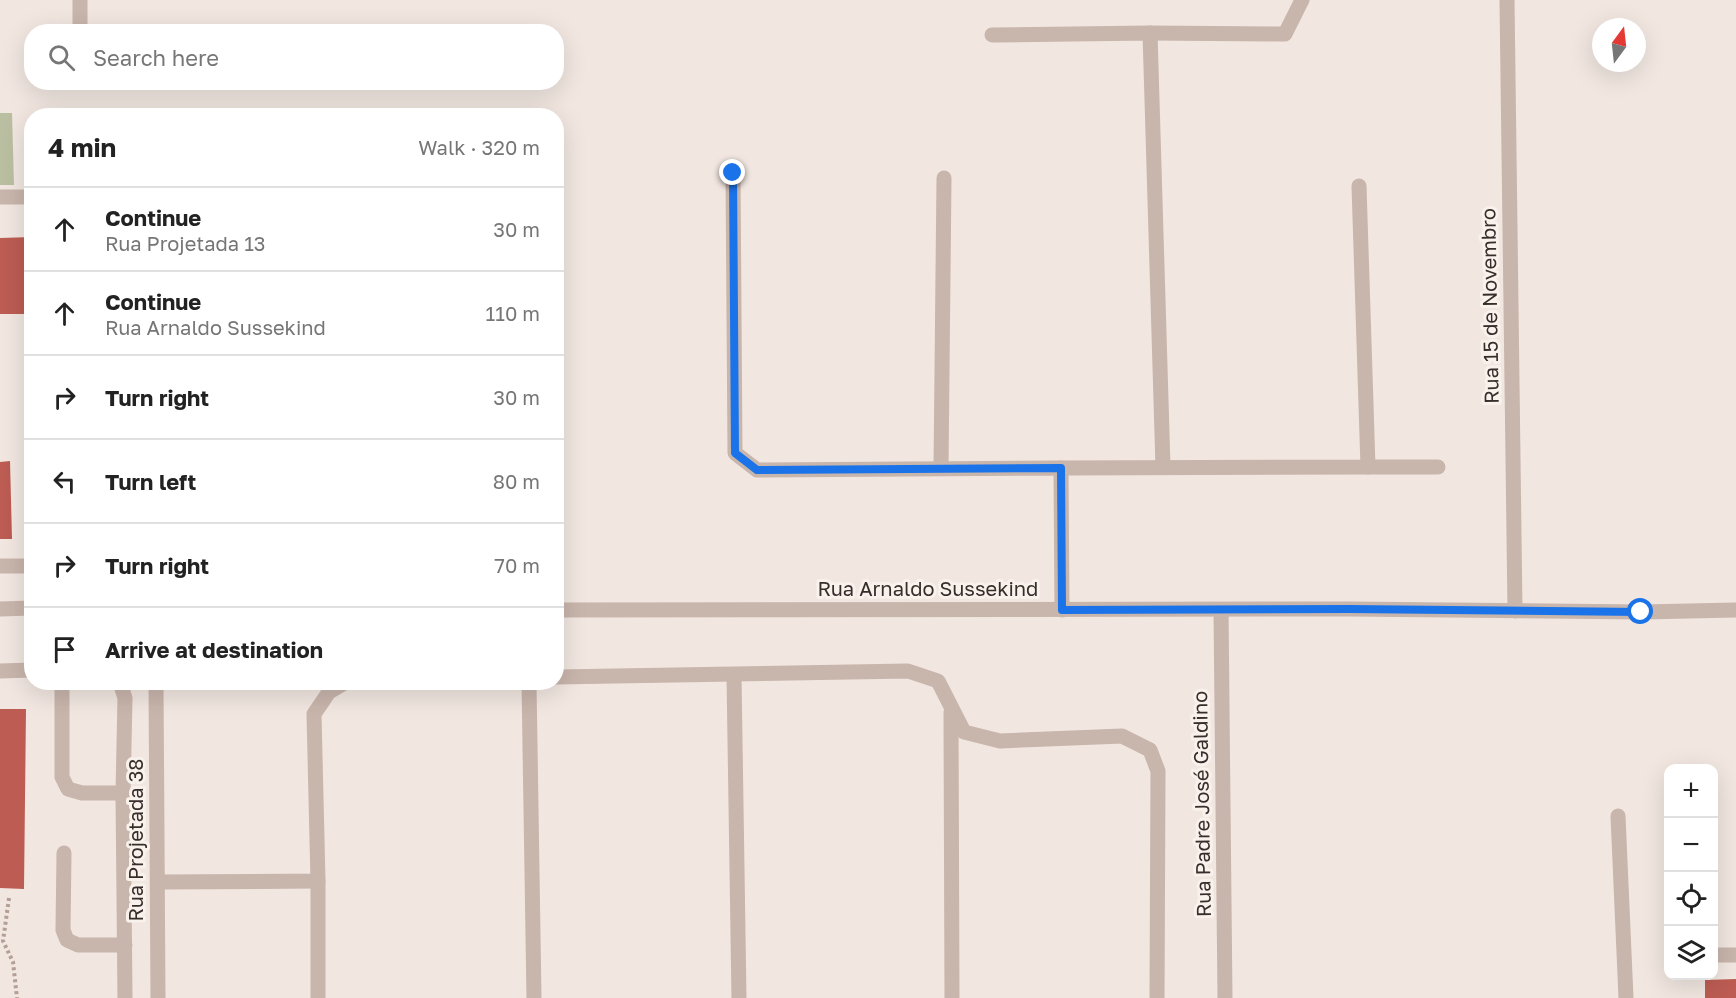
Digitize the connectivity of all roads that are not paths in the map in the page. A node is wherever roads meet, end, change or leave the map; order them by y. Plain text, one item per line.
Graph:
1 (80, 0) edge
2 (1302, 0) edge
3 (1507, 0) edge
4 (80, 24) edge
5 (1150, 33) junction
6 (992, 35) dead end
7 (733, 173) dead end
8 (944, 178) dead end
9 (1359, 186) dead end
10 (0, 197) edge
11 (24, 197) edge
12 (1164, 467) junction
13 (1368, 467) junction
14 (1438, 467) dead end
15 (941, 468) junction
16 (1061, 468) junction
17 (0, 566) edge
18 (24, 566) edge
19 (24, 608) edge
20 (0, 609) edge
21 (564, 610) edge
22 (1062, 610) junction
23 (1221, 610) junction
24 (1515, 610) junction
25 (1736, 610) edge
26 (24, 670) edge
27 (0, 671) edge
28 (734, 675) junction
29 (564, 677) edge
30 (62, 690) edge
31 (123, 690) edge
32 (156, 690) edge
33 (332, 690) edge
34 (529, 690) edge
35 (951, 709) junction
36 (123, 794) junction
37 (1618, 816) dead end
38 (64, 853) dead end
39 (318, 881) junction
40 (158, 882) junction
41 (125, 945) junction
42 (1718, 955) edge
43 (1736, 955) edge
44 (125, 998) edge
45 (158, 998) edge
46 (318, 998) edge
47 (534, 998) edge
48 (739, 998) edge
49 (952, 998) edge
50 (1157, 998) edge
51 (1225, 998) edge
52 (1626, 998) edge

1 - 4 street
2 - 5 street
3 - 24 street, Rua 15 de Novembro
5 - 6 street
5 - 12 street
7 - 15 street
8 - 15 street
9 - 13 street
10 - 11 street
12 - 13 street
12 - 16 street
13 - 14 street
15 - 16 street
16 - 22 street
17 - 18 street
19 - 20 street
21 - 22 street, Rua Arnaldo Sussekind
22 - 23 street, Rua Arnaldo Sussekind
23 - 24 street, Rua Arnaldo Sussekind
23 - 51 street, Rua Padre José Galdino
24 - 25 street, Rua Arnaldo Sussekind
26 - 27 street
28 - 29 street
28 - 35 street
28 - 48 street
30 - 36 street
31 - 36 street
32 - 40 street, Rua Projetada 38
33 - 39 street
34 - 47 street
35 - 49 street
35 - 50 street
36 - 41 street
37 - 52 street
38 - 41 street
39 - 40 street
39 - 46 street
40 - 45 street, Rua Projetada 38
41 - 44 street
42 - 43 street

